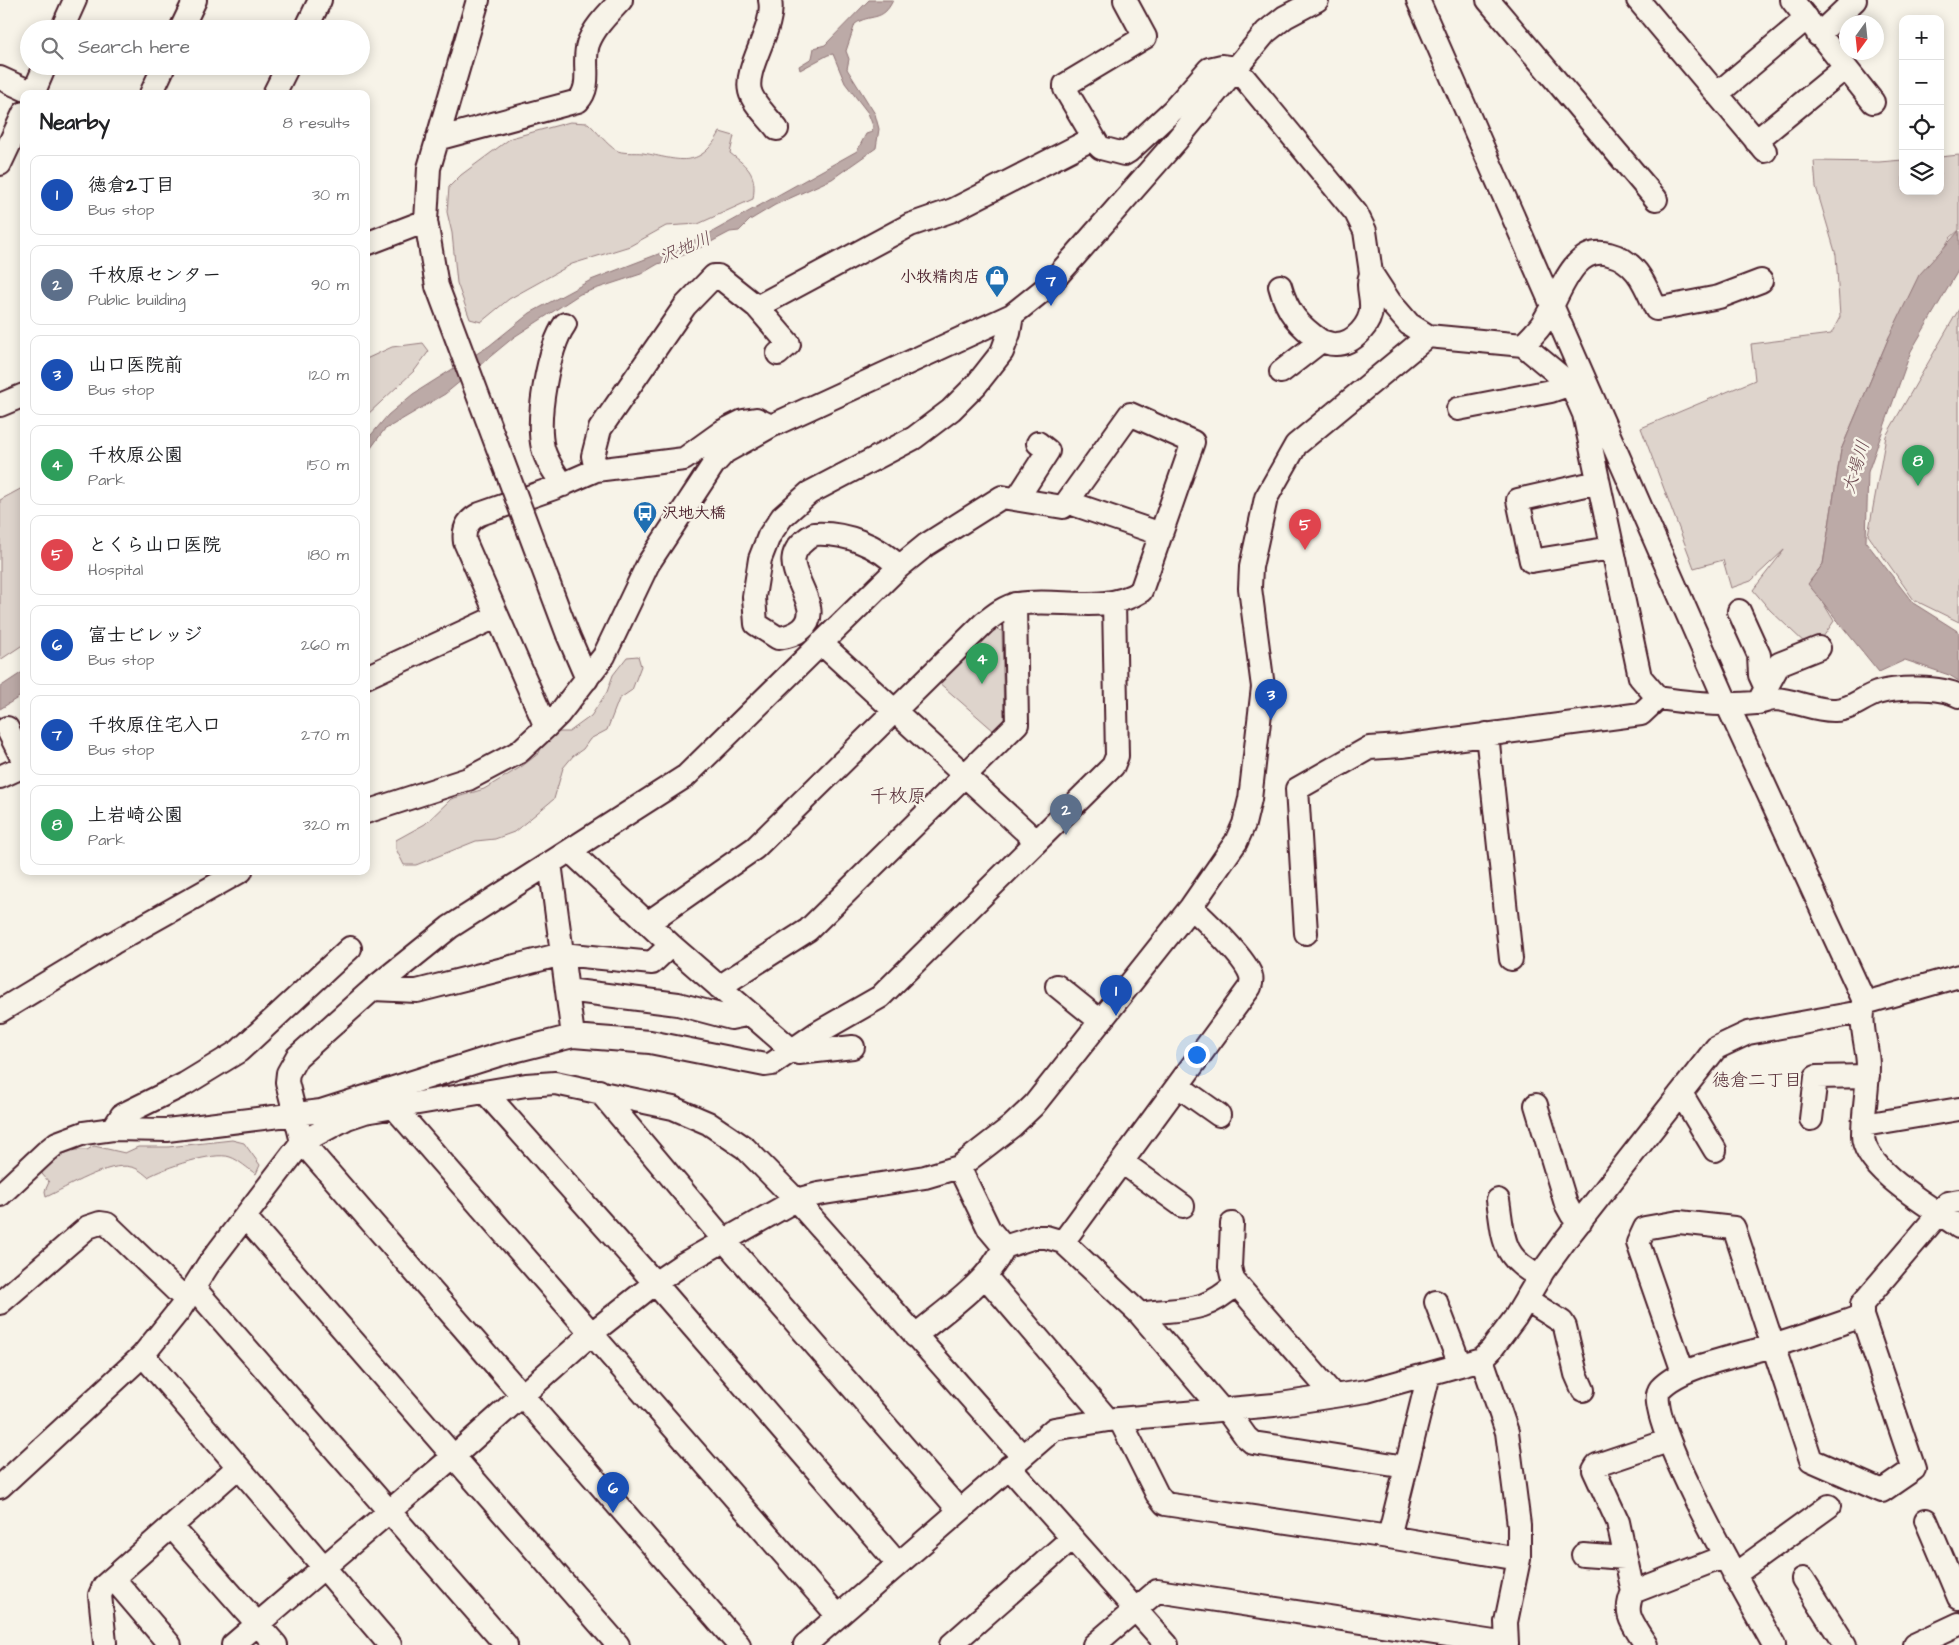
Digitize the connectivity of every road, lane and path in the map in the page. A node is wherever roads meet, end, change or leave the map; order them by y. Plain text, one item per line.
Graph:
1 (75, 0) edge
2 (195, 0) edge
3 (320, 0) edge
4 (478, 0) edge
5 (621, 0) edge
6 (770, 0) edge
7 (1125, 0) edge
8 (1317, 0) edge
9 (1418, 0) edge
10 (1488, 0) edge
11 (1638, 0) edge
12 (1792, 0) edge
13 (1856, 0) edge
14 (66, 20) edge
15 (185, 20) edge
16 (310, 20) edge
17 (1812, 27) junction
18 (1236, 68) junction
19 (1845, 68) junction
20 (41, 75) edge
21 (160, 75) edge
22 (284, 75) edge
23 (0, 78) edge
24 (34, 90) edge
25 (153, 90) edge
26 (276, 90) edge
27 (20, 91) edge
28 (1717, 94) junction
29 (1873, 102) dead end
30 (20, 121) edge
31 (777, 129) dead end
32 (1092, 138) junction
33 (437, 139) junction
34 (0, 164) edge
35 (1656, 199) dead end
36 (426, 221) junction
37 (370, 242) edge
38 (1372, 273) junction
39 (1761, 281) dead end
40 (1280, 286) dead end
41 (1553, 305) junction
42 (757, 307) junction
43 (1012, 315) junction
44 (565, 324) dead end
45 (1428, 336) junction
46 (1321, 341) junction
47 (1524, 345) junction
48 (778, 354) dead end
49 (1281, 372) dead end
50 (1568, 385) junction
51 (20, 397) edge
52 (0, 405) edge
53 (1458, 408) dead end
54 (771, 426) junction
55 (1038, 443) dead end
56 (596, 470) junction
57 (1598, 482) junction
58 (563, 485) junction
59 (1017, 499) junction
60 (1067, 502) junction
61 (1161, 534) junction
62 (1612, 548) junction
63 (899, 567) junction
64 (1114, 603) junction
65 (1015, 604) junction
66 (1739, 611) dead end
67 (496, 617) junction
68 (821, 643) junction
69 (1819, 648) dead end
70 (370, 675) edge
71 (587, 679) junction
72 (1761, 695) junction
73 (1959, 696) edge
74 (1658, 698) junction
75 (1727, 704) junction
76 (893, 711) junction
77 (10, 726) edge
78 (546, 727) junction
79 (1487, 734) junction
80 (20, 752) edge
81 (20, 768) edge
82 (0, 777) edge
83 (965, 778) junction
84 (370, 811) edge
85 (1036, 841) junction
86 (570, 851) junction
87 (550, 864) junction
88 (234, 875) edge
89 (1191, 907) junction
90 (649, 922) junction
91 (1306, 933) dead end
92 (671, 944) junction
93 (350, 948) dead end
94 (562, 954) junction
95 (1511, 959) dead end
96 (652, 963) junction
97 (1959, 976) edge
98 (1057, 986) dead end
99 (719, 987) junction
100 (373, 989) junction
101 (567, 990) junction
102 (649, 1000) junction
103 (1863, 1007) junction
104 (0, 1011) edge
105 (751, 1014) junction
106 (1099, 1020) junction
107 (573, 1036) junction
108 (853, 1047) dead end
109 (793, 1051) junction
110 (1868, 1076) junction
111 (1178, 1086) junction
112 (599, 1091) junction
113 (485, 1092) junction
114 (1679, 1095) junction
115 (1536, 1105) dead end
116 (393, 1106) junction
117 (1959, 1109) edge
118 (295, 1114) junction
119 (1219, 1115) dead end
120 (1811, 1119) dead end
121 (1864, 1125) junction
122 (113, 1129) junction
123 (302, 1142) junction
124 (1715, 1150) dead end
125 (1122, 1162) junction
126 (959, 1167) junction
127 (0, 1195) edge
128 (796, 1200) junction
129 (1498, 1200) dead end
130 (1959, 1200) edge
131 (1183, 1206) dead end
132 (1939, 1212) junction
133 (245, 1216) junction
134 (1581, 1221) junction
135 (1232, 1224) dead end
136 (1959, 1227) edge
137 (724, 1240) junction
138 (1063, 1242) junction
139 (1004, 1247) junction
140 (984, 1276) junction
141 (1540, 1277) junction
142 (655, 1283) junction
143 (1236, 1284) junction
144 (190, 1294) junction
145 (1526, 1299) junction
146 (1436, 1302) dead end
147 (0, 1303) edge
148 (1140, 1314) junction
149 (1862, 1316) junction
150 (592, 1333) junction
151 (915, 1336) junction
152 (1774, 1346) junction
153 (143, 1355) junction
154 (1482, 1359) junction
155 (1460, 1365) junction
156 (1683, 1372) junction
157 (1429, 1374) junction
158 (1583, 1390) dead end
159 (522, 1395) junction
160 (1334, 1396) junction
161 (1224, 1409) junction
162 (1114, 1420) junction
163 (1668, 1441) junction
164 (454, 1456) junction
165 (1015, 1461) junction
166 (1406, 1467) junction
167 (237, 1468) junction
168 (0, 1487) edge
169 (1829, 1506) dead end
170 (959, 1510) junction
171 (389, 1511) junction
172 (1926, 1520) dead end
173 (171, 1526) junction
174 (1389, 1537) junction
175 (1072, 1538) junction
176 (1583, 1555) dead end
177 (1625, 1558) junction
178 (1519, 1559) junction
179 (898, 1564) junction
180 (1729, 1566) junction
181 (323, 1568) junction
182 (113, 1578) junction
183 (1803, 1579) dead end
184 (1632, 1592) junction
185 (1959, 1598) edge
186 (1136, 1609) junction
187 (838, 1616) junction
188 (258, 1624) junction
189 (1959, 1624) edge
190 (106, 1643) dead end
191 (170, 1645) edge
192 (233, 1645) edge
193 (276, 1645) edge
194 (390, 1645) edge
195 (506, 1645) edge
196 (618, 1645) edge
197 (739, 1645) edge
198 (806, 1645) edge
199 (951, 1645) edge
200 (1094, 1645) edge
201 (1167, 1645) edge
202 (1507, 1645) edge
203 (1646, 1645) edge
204 (1774, 1645) edge
205 (1845, 1645) edge
206 (1914, 1645) edge

1 - 14 street
2 - 15 street
3 - 16 street
4 - 33 street
5 - 33 street
6 - 31 street
7 - 32 street
8 - 18 street
9 - 41 street
10 - 35 street
11 - 28 street
12 - 17 street
13 - 17 street
17 - 19 street
17 - 28 street
18 - 32 street
18 - 38 street
18 - 43 street
19 - 28 street
19 - 29 street
20 - 24 street
21 - 25 street
22 - 26 street
23 - 27 street
30 - 34 street
32 - 42 street
33 - 36 street
36 - 37 street
36 - 71 street, bridge
38 - 45 street
38 - 46 street
39 - 41 street
40 - 46 street
41 - 47 street
41 - 75 street
42 - 48 street
42 - 56 street
43 - 54 street
43 - 63 street
44 - 58 street
45 - 47 street
45 - 89 street
46 - 49 street
47 - 50 street
50 - 53 street
50 - 57 street
51 - 52 street
54 - 56 street
54 - 71 street
55 - 59 street
56 - 58 street
57 - 62 street
57 - 62 street
58 - 67 street
59 - 60 street
59 - 63 street
60 - 61 street
60 - 61 street
61 - 64 street
62 - 74 street
63 - 68 street
64 - 65 street
64 - 85 street
65 - 76 street
65 - 83 street
66 - 72 street
67 - 70 street
67 - 78 street
68 - 76 street
68 - 86 street
69 - 72 street
71 - 78 street
72 - 73 street
72 - 75 street
74 - 75 street
74 - 79 street
75 - 103 street
76 - 83 street
76 - 90 street
77 - 80 street
78 - 84 street
79 - 91 street
79 - 95 street
81 - 82 street
83 - 85 street
83 - 99 street
85 - 109 street
86 - 87 street
86 - 90 street
87 - 94 street
87 - 100 street
88 - 104 street
89 - 106 street
89 - 111 street
90 - 92 street
92 - 96 street
92 - 99 street
93 - 122 street
94 - 96 street
94 - 100 street
94 - 101 street
96 - 102 street
97 - 103 street
98 - 106 street
99 - 105 street
100 - 118 street
101 - 102 street
101 - 107 street
102 - 105 street
103 - 110 street
103 - 114 street
105 - 109 street
106 - 126 street
107 - 109 street
107 - 118 street
108 - 109 street
110 - 120 street
110 - 121 street
111 - 119 street
111 - 125 street
112 - 113 street
112 - 128 street
112 - 137 street
113 - 116 street
113 - 142 street
114 - 124 street
114 - 134 street
115 - 134 street
116 - 123 street
116 - 150 street
117 - 121 street
118 - 122 street
118 - 123 street
121 - 132 street
122 - 127 street
123 - 133 street
123 - 159 street
125 - 131 street
125 - 138 street
126 - 128 street
126 - 139 street
128 - 137 street
128 - 151 street
129 - 141 street
130 - 132 street
132 - 136 street
132 - 149 street
133 - 144 street
133 - 164 street
134 - 141 street
135 - 143 street
137 - 142 street
137 - 170 street
138 - 139 street
138 - 148 street
139 - 140 street
140 - 151 street
140 - 162 street
141 - 145 street
142 - 150 street
142 - 179 street
143 - 148 street
143 - 160 street
144 - 147 street
144 - 153 street
144 - 171 street
145 - 154 street
145 - 158 street
146 - 155 street
148 - 161 street
149 - 152 street
149 - 152 street
150 - 159 street
150 - 187 street
151 - 165 street
152 - 156 street
152 - 156 street
153 - 167 street
153 - 168 street
154 - 155 street
154 - 178 street
155 - 157 street
156 - 163 street
157 - 160 street
157 - 166 street
159 - 164 street
159 - 197 street
160 - 161 street
161 - 162 street
161 - 166 street
162 - 165 street
162 - 174 street
163 - 177 street
163 - 180 street
164 - 171 street
164 - 196 street
165 - 170 street
165 - 175 street
166 - 174 street
167 - 173 street
167 - 181 street
169 - 180 street
170 - 179 street
171 - 181 street
171 - 195 street
172 - 185 street
173 - 182 street
173 - 188 street
174 - 178 street
175 - 186 street
175 - 199 street
176 - 177 street
177 - 184 street
178 - 202 street
179 - 187 street
180 - 184 street
180 - 204 street
181 - 188 street
181 - 194 street
182 - 190 street
182 - 191 street
183 - 205 street
184 - 203 street
186 - 200 street
186 - 201 street
186 - 202 street
187 - 198 street
188 - 192 street
188 - 193 street
189 - 206 street

